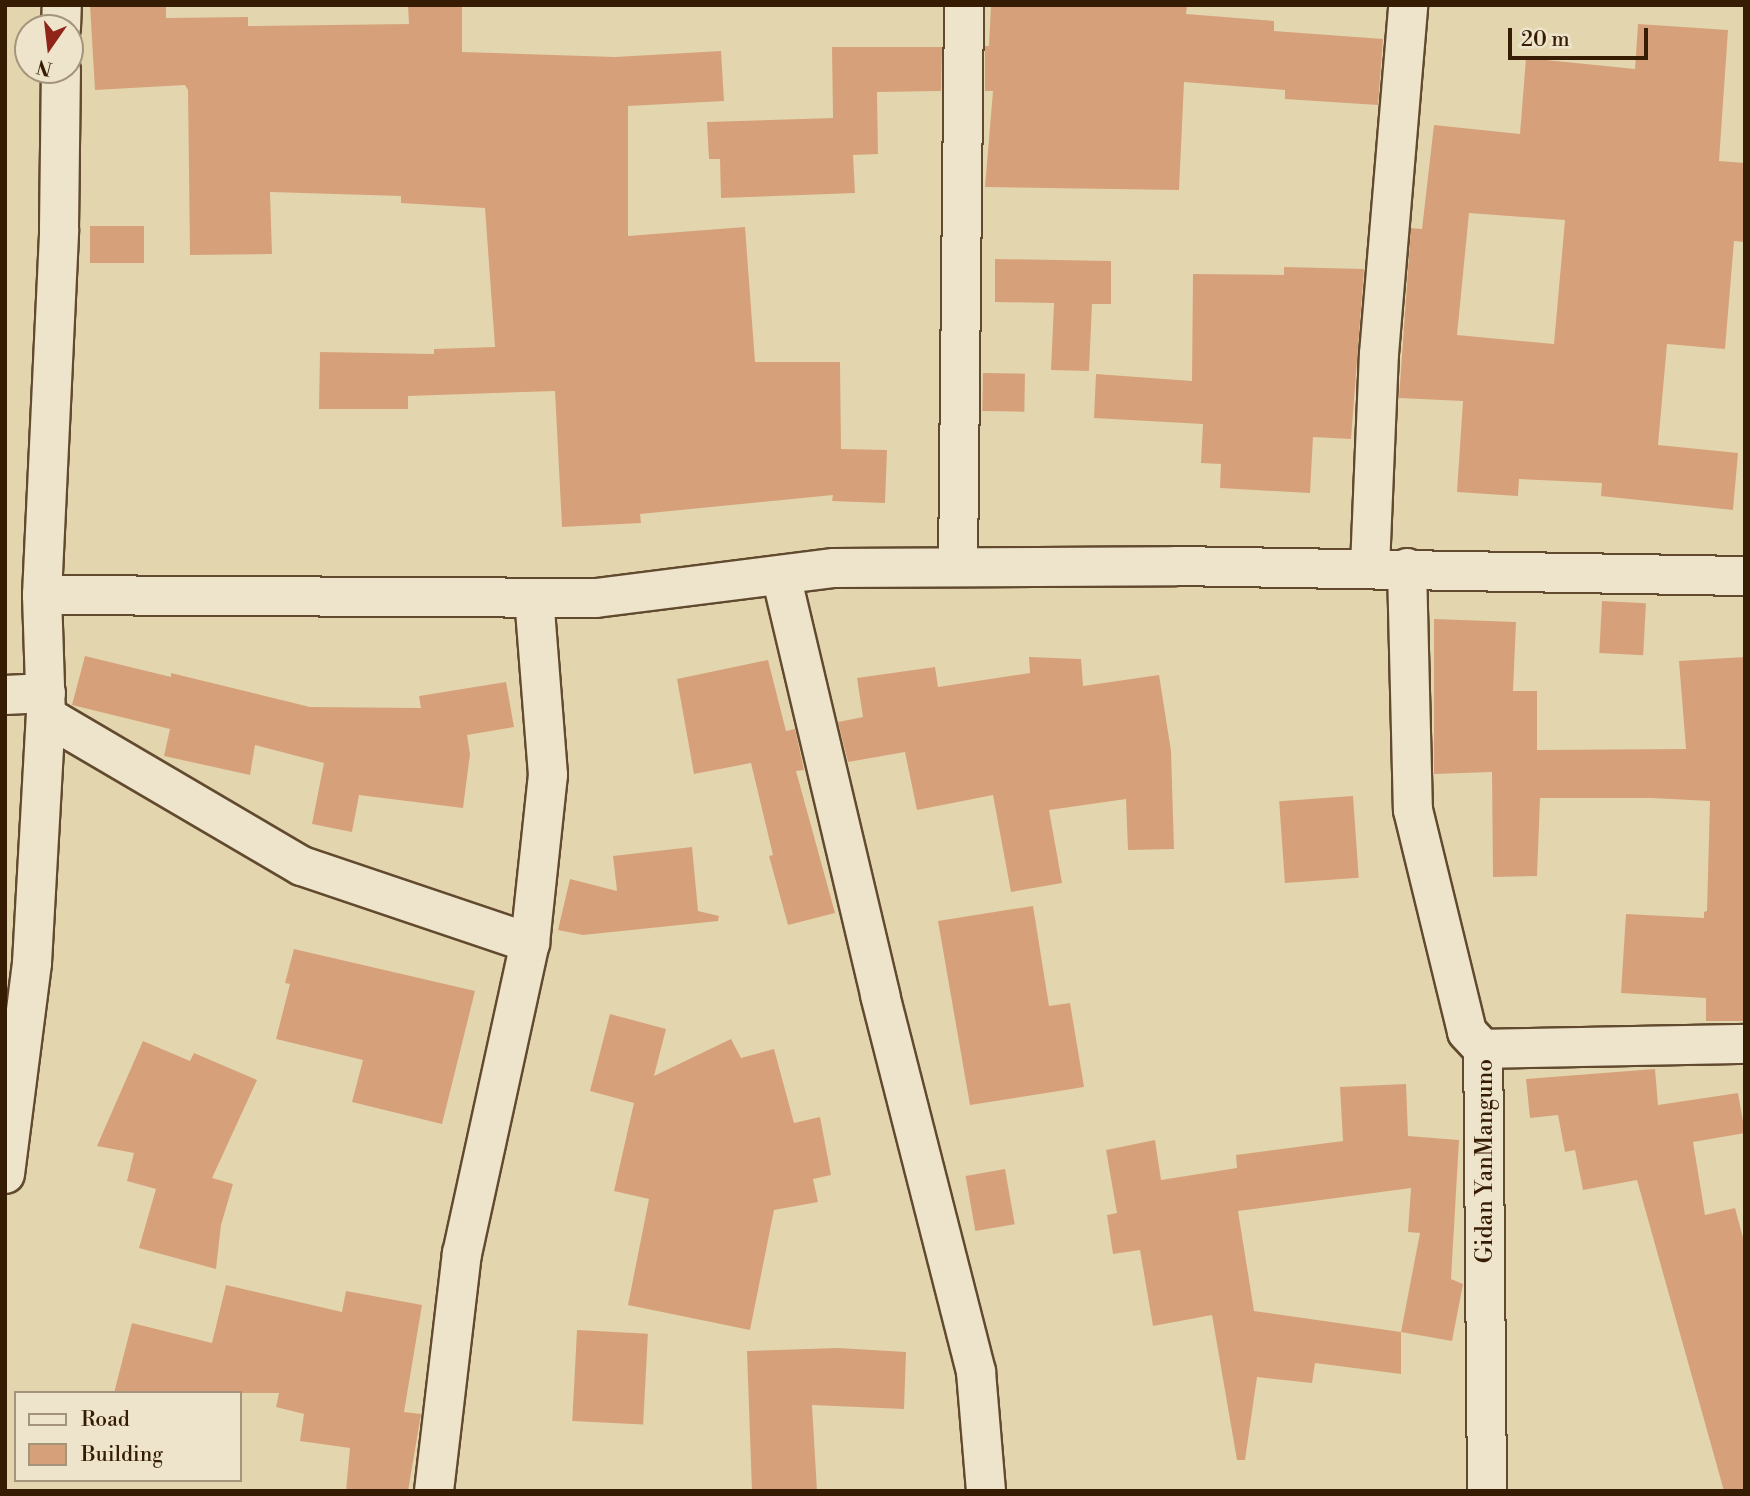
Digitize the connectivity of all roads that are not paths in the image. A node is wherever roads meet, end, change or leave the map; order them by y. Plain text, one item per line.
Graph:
1 (964, 5) edge
2 (1409, 5) edge
3 (61, 84) edge
4 (958, 567) junction
5 (1388, 568) junction
6 (781, 575) junction
7 (1745, 576) edge
8 (42, 595) junction
9 (534, 599) junction
10 (5, 695) edge
11 (46, 705) junction
12 (530, 943) junction
13 (1745, 1044) edge
14 (1483, 1049) junction
15 (5, 1174) edge
16 (434, 1491) edge
17 (986, 1491) edge
18 (1487, 1491) edge

1 - 4 street
2 - 5 street
3 - 8 street
4 - 5 street
4 - 6 street
5 - 7 street
5 - 14 street
6 - 9 street
6 - 17 street
8 - 9 street
8 - 11 street
9 - 12 street
10 - 11 street
11 - 12 street
11 - 15 street
12 - 16 street
13 - 14 street, Gidan YanManguno
14 - 18 street, Gidan YanManguno

